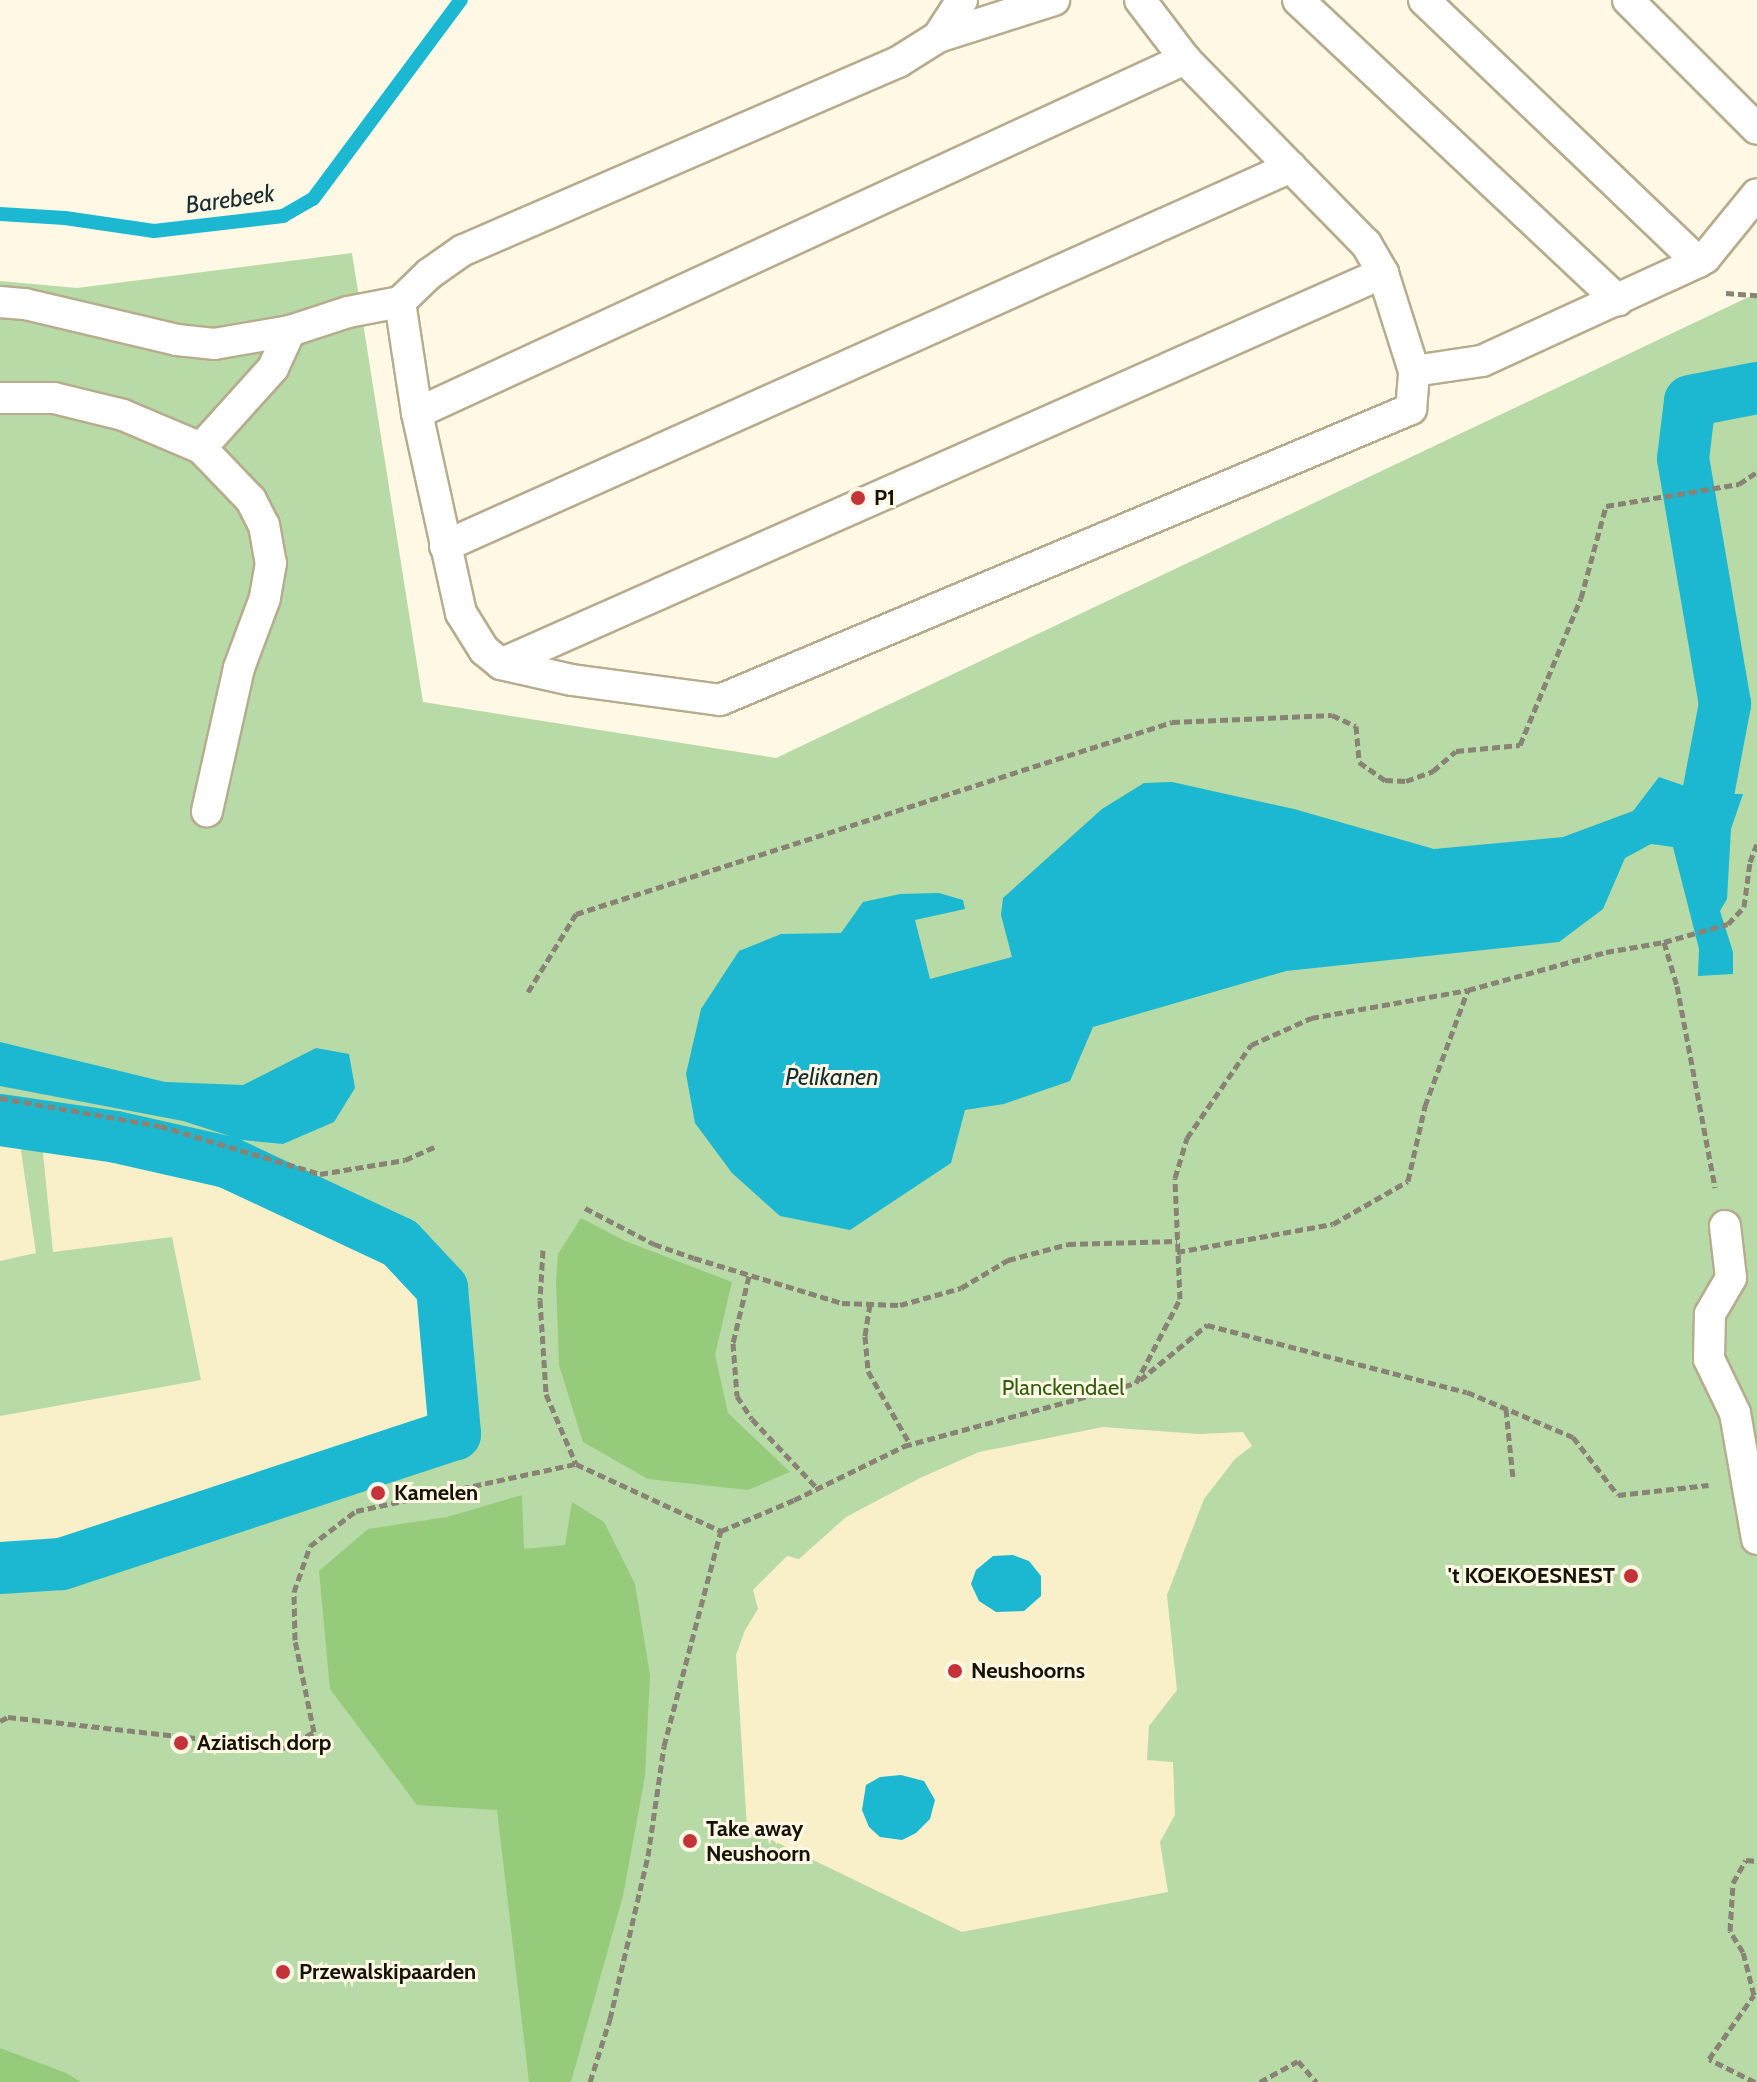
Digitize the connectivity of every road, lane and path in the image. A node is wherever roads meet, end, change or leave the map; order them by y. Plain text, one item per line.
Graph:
1 (962, 0) edge
2 (1054, 0) edge
3 (1140, 0) edge
4 (1298, 0) edge
5 (1424, 0) edge
6 (1628, 0) edge
7 (938, 37) junction
8 (1185, 59) junction
9 (1757, 129) edge
10 (1291, 167) junction
11 (1757, 194) edge
12 (1698, 262) junction
13 (1383, 273) junction
14 (1618, 301) junction
15 (0, 302) edge
16 (400, 302) junction
17 (290, 331) junction
18 (1414, 371) junction
19 (0, 398) edge
20 (417, 413) junction
21 (201, 448) junction
22 (1757, 472) edge
23 (445, 546) junction
24 (501, 664) junction
25 (207, 811) dead end
26 (1757, 844) edge
27 (1664, 942) junction
28 (1468, 990) junction
29 (528, 992) dead end
30 (0, 1098) edge
31 (434, 1147) dead end
32 (585, 1208) dead end
33 (1725, 1226) joint
34 (1177, 1241) junction
35 (543, 1250) dead end
36 (1177, 1252) junction
37 (749, 1276) junction
38 (870, 1304) junction
39 (1136, 1383) junction
40 (1506, 1409) junction
41 (910, 1444) junction
42 (576, 1464) junction
43 (1513, 1478) dead end
44 (1747, 1480) junction
45 (817, 1488) junction
46 (721, 1531) junction
47 (1757, 1539) edge
48 (0, 1721) edge
49 (1757, 1861) edge
50 (590, 2082) edge
51 (1260, 2082) edge
52 (1316, 2082) edge
53 (1755, 2082) edge

1 - 7 lane
2 - 7 lane
3 - 8 lane
4 - 14 lane
5 - 12 lane
6 - 9 lane
7 - 16 lane
8 - 10 lane
8 - 20 lane
10 - 13 lane
10 - 23 lane
11 - 12 lane
12 - 14 lane
13 - 18 lane
13 - 24 lane
14 - 18 lane
15 - 17 lane
16 - 17 lane
16 - 20 lane
17 - 21 lane
18 - 24 lane
19 - 21 lane
20 - 23 lane
21 - 25 lane
22 - 29 path
23 - 24 lane
26 - 27 path
27 - 28 path
27 - 33 path
28 - 34 path
28 - 36 path
30 - 31 path
32 - 37 path
33 - 44 lane
34 - 36 path
34 - 38 path
35 - 42 path
36 - 39 path
37 - 38 path
37 - 45 path
38 - 41 path
39 - 40 path
39 - 41 path
40 - 43 path
40 - 44 path
41 - 45 path
42 - 46 path
42 - 48 path
44 - 47 lane
45 - 46 path
46 - 50 path
49 - 53 path
51 - 52 path

